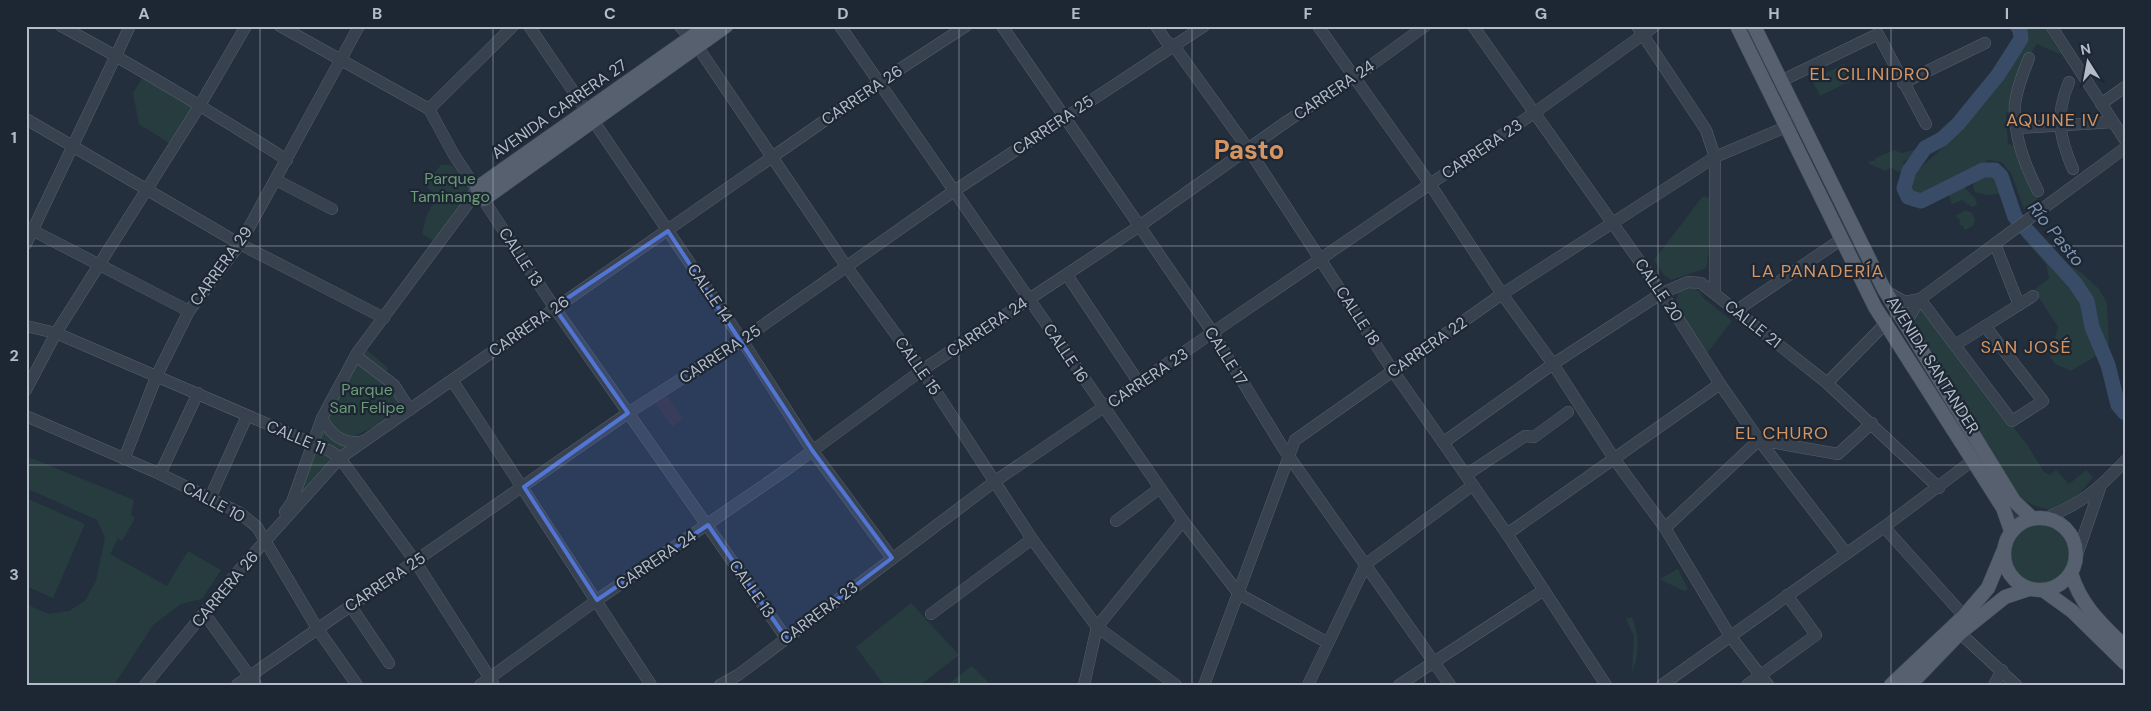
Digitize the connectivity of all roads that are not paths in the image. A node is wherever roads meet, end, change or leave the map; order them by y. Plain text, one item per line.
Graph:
1 (60, 26) edge
2 (130, 26) edge
3 (246, 26) edge
4 (280, 26) edge
5 (359, 26) edge
6 (512, 26) edge
7 (529, 26) edge
8 (680, 26) edge
9 (707, 26) edge
10 (726, 26) edge
11 (840, 26) edge
12 (966, 26) edge
13 (1002, 26) edge
14 (1156, 26) edge
15 (1204, 26) edge
16 (1318, 26) edge
17 (1424, 26) edge
18 (1473, 26) edge
19 (1654, 26) edge
20 (1737, 26) edge
21 (1754, 26) edge
22 (2050, 26) edge
23 (1640, 31) edge
24 (693, 42) junction
25 (1985, 43) dead end
26 (1174, 46) junction
27 (117, 56) junction
28 (2029, 58) dead end
29 (342, 59) junction
30 (1355, 78) junction
31 (1781, 81) junction
32 (880, 82) junction
33 (2069, 82) dead end
34 (1903, 83) junction
35 (2125, 87) edge
36 (2101, 104) junction
37 (200, 105) junction
38 (429, 109) junction
39 (1534, 113) junction
40 (589, 116) junction
41 (1064, 118) junction
42 (26, 119) edge
43 (1801, 121) junction
44 (2113, 122) junction
45 (1926, 124) dead end
46 (2060, 125) junction
47 (1786, 127) junction
48 (2018, 128) junction
49 (2125, 140) edge
50 (74, 145) junction
51 (2125, 148) edge
52 (1249, 150) junction
53 (1715, 156) junction
54 (772, 157) junction
55 (287, 160) junction
56 (2073, 169) dead end
57 (276, 180) junction
58 (1430, 184) junction
59 (148, 189) junction
60 (954, 191) junction
61 (2038, 191) dead end
62 (480, 193) junction
63 (332, 209) dead end
64 (1613, 224) junction
65 (1138, 227) junction
66 (30, 228) edge
67 (668, 230) junction
68 (1842, 239) junction
69 (26, 244) edge
70 (240, 244) junction
71 (1995, 244) junction
72 (1322, 259) junction
73 (98, 264) junction
74 (846, 266) junction
75 (1067, 274) junction
76 (1884, 289) junction
77 (1662, 292) junction
78 (1502, 294) junction
79 (1715, 294) junction
80 (2033, 296) dead end
81 (1920, 299) junction
82 (1028, 300) junction
83 (2019, 304) junction
84 (554, 307) junction
85 (1737, 310) junction
86 (189, 312) junction
87 (384, 318) junction
88 (1885, 324) junction
89 (26, 326) edge
90 (1985, 326) junction
91 (1908, 331) junction
92 (56, 333) junction
93 (1213, 333) junction
94 (742, 340) junction
95 (1955, 345) junction
96 (356, 356) junction
97 (1553, 364) junction
98 (922, 370) junction
99 (1393, 371) junction
100 (157, 375) junction
101 (452, 380) junction
102 (1139, 383) junction
103 (1827, 383) junction
104 (1720, 384) junction
105 (26, 390) edge
106 (198, 393) junction
107 (1104, 408) junction
108 (410, 410) junction
109 (1568, 412) dead end
110 (628, 413) junction
111 (26, 416) edge
112 (247, 416) junction
113 (322, 418) junction
114 (1872, 423) junction
115 (368, 440) junction
116 (1759, 440) junction
117 (1444, 442) junction
118 (311, 444) junction
119 (812, 450) junction
120 (340, 458) junction
121 (1290, 458) junction
122 (124, 459) junction
123 (1615, 460) junction
124 (1972, 461) junction
125 (2125, 461) edge
126 (160, 474) junction
127 (1469, 480) junction
128 (994, 482) junction
129 (524, 487) junction
130 (1160, 488) junction
131 (1939, 488) junction
132 (2100, 488) junction
133 (210, 498) junction
134 (2039, 518) junction
135 (1116, 520) dead end
136 (1183, 521) junction
137 (708, 525) junction
138 (1884, 527) junction
139 (1665, 528) junction
140 (2011, 531) junction
141 (1507, 534) junction
142 (1032, 538) junction
143 (265, 542) junction
144 (2003, 552) junction
145 (1846, 553) junction
146 (2077, 555) junction
147 (892, 558) junction
148 (415, 561) junction
149 (1366, 564) junction
150 (2071, 574) junction
151 (2036, 589) junction
152 (1544, 590) junction
153 (1239, 594) junction
154 (1787, 594) junction
155 (597, 600) junction
156 (350, 605) junction
157 (204, 613) junction
158 (931, 614) dead end
159 (1964, 616) junction
160 (1096, 627) junction
161 (317, 628) junction
162 (1960, 633) junction
163 (1730, 636) junction
164 (786, 638) junction
165 (1328, 643) junction
166 (2125, 647) edge
167 (1434, 662) junction
168 (389, 663) dead end
169 (2125, 663) edge
170 (2002, 670) junction
171 (738, 674) junction
172 (253, 680) edge
173 (1764, 680) edge
174 (488, 683) edge
175 (145, 685) edge
176 (237, 685) edge
177 (357, 685) edge
178 (651, 685) edge
179 (720, 685) edge
180 (745, 685) edge
181 (1084, 685) edge
182 (1176, 685) edge
183 (1204, 685) edge
184 (1308, 685) edge
185 (1398, 685) edge
186 (1450, 685) edge
187 (1606, 685) edge
188 (1662, 685) edge
189 (1746, 685) edge
190 (1891, 685) edge
191 (1910, 685) edge
192 (1994, 685) edge
193 (2016, 685) edge

1 - 27 street
2 - 27 street
3 - 37 street
4 - 29 street
5 - 29 street, CARRERA 29
6 - 38 street
7 - 40 street, CALLE 14
8 - 24 street, CALLE 15
9 - 24 main road, AVENIDA CARRERA 27
10 - 24 main road, AVENIDA CARRERA 27
11 - 32 street, CALLE 16
12 - 32 street, CARRERA 26
13 - 41 street, CALLE 17
14 - 26 street, CALLE 18
15 - 26 street, CARRERA 25
16 - 30 street
17 - 30 street, CARRERA 24
18 - 39 street, CALLE 20
19 - 23 street, CARRERA 23
20 - 47 main road, AVENIDA SANTANDER
21 - 31 main road, AVENIDA SANTANDER
22 - 36 street
23 - 39 street, CARRERA 23
23 - 53 street, CALLE 21
24 - 40 main road, AVENIDA CARRERA 27
24 - 54 street, CALLE 15
25 - 34 street
26 - 41 street, CARRERA 25
26 - 52 street, CALLE 18
27 - 37 street
27 - 50 street
28 - 48 street
29 - 38 street
29 - 55 street, CARRERA 29
30 - 52 street, CARRERA 24
30 - 58 street
31 - 34 street
31 - 43 main road, AVENIDA SANTANDER
32 - 54 street, CARRERA 26
32 - 60 street, CALLE 16
33 - 46 street
34 - 45 street
35 - 36 street
36 - 44 street
37 - 55 street
37 - 59 street
38 - 62 street, CALLE 13
39 - 58 street, CARRERA 23
39 - 64 street, CALLE 20
40 - 62 main road, AVENIDA CARRERA 27
40 - 67 street, CALLE 14
41 - 60 street, CARRERA 25
41 - 65 street, CALLE 17
42 - 50 street
43 - 47 street, CARRERA 22
43 - 76 main road, AVENIDA SANTANDER
44 - 46 street
44 - 49 street
46 - 48 street
46 - 56 street
47 - 53 street, CARRERA 22
47 - 68 main road, AVENIDA SANTANDER
48 - 61 street
50 - 59 street
50 - 66 street
51 - 71 street
52 - 65 street, CARRERA 24
52 - 72 street, CALLE 18
53 - 64 street, CARRERA 22
53 - 79 street, CALLE 21
54 - 67 street, CARRERA 26
54 - 74 street, CALLE 15
55 - 57 street, CARRERA 29
57 - 63 street
57 - 70 street, CARRERA 29
58 - 72 street, CARRERA 23
58 - 78 street
59 - 70 street
59 - 73 street
60 - 74 street, CARRERA 25
60 - 82 street, CALLE 16
62 - 84 street, CALLE 13
62 - 87 street, AVENIDA CARRERA 27
64 - 77 street, CALLE 20
64 - 78 street, CARRERA 22
65 - 75 street, CARRERA 24
65 - 93 street, CALLE 17
66 - 69 street
66 - 73 street
67 - 84 street, CARRERA 26
67 - 94 street, CALLE 14
68 - 85 street
68 - 88 main road, AVENIDA SANTANDER
70 - 86 street, CARRERA 29
70 - 87 street
71 - 81 street
71 - 83 street
72 - 93 street, CARRERA 23
72 - 99 street, CALLE 18
73 - 86 street
73 - 92 street
74 - 94 street, CARRERA 25
74 - 98 street, CALLE 15
75 - 82 street, CARRERA 24
75 - 102 street
76 - 81 street
76 - 91 main road, AVENIDA SANTANDER
77 - 79 street
77 - 97 street
77 - 104 street, CALLE 20
78 - 97 street
78 - 99 street, CARRERA 22
79 - 85 street, CALLE 21
80 - 83 street
81 - 91 street
81 - 95 street
82 - 98 street, CARRERA 24
82 - 107 street, CALLE 16
83 - 90 street
84 - 101 street, CARRERA 26
84 - 110 street, CALLE 13
85 - 103 street, CALLE 21
86 - 100 street, CARRERA 29
87 - 96 street, AVENIDA CARRERA 27
88 - 103 street
88 - 124 main road, AVENIDA SANTANDER
89 - 92 street, CALLE 11
90 - 95 street
90 - 95 street
91 - 134 main road, AVENIDA SANTANDER
92 - 100 street, CALLE 11
92 - 105 street
93 - 102 street, CARRERA 23
93 - 121 street, CALLE 17
94 - 110 street, CARRERA 25
94 - 119 street, CALLE 14
96 - 108 street
96 - 113 street, AVENIDA CARRERA 27
97 - 117 street
97 - 123 street
98 - 119 street, CARRERA 24
98 - 128 street, CALLE 15
99 - 117 street, CALLE 18
99 - 121 street, CARRERA 22
100 - 106 street, CALLE 11
100 - 122 street, CARRERA 29
101 - 108 street, CARRERA 26
101 - 129 street
102 - 107 street, CARRERA 23
103 - 114 street, CALLE 21
104 - 116 street, CALLE 20
104 - 123 street
106 - 112 street, CALLE 11
106 - 126 street
107 - 128 street, CARRERA 23
107 - 130 street, CALLE 16
108 - 115 street, CARRERA 26
109 - 127 street
110 - 129 street, CARRERA 25
110 - 137 street, CALLE 13
111 - 122 street, CALLE 10
112 - 118 street, CALLE 11
112 - 133 street
113 - 115 street, CALLE 11
113 - 118 street, AVENIDA CARRERA 27
114 - 116 street
114 - 131 street, CALLE 21
115 - 120 street, CARRERA 26
116 - 139 street
116 - 145 street, CALLE 20
117 - 127 street, CALLE 18
118 - 120 street, CALLE 11
118 - 143 street, AVENIDA CARRERA 27
119 - 137 street, CARRERA 24
119 - 147 street, CALLE 14
120 - 143 street, CARRERA 26
120 - 148 street, CALLE 11
121 - 149 street, CALLE 17
121 - 153 street, CARRERA 22
122 - 126 street, CALLE 10
123 - 139 street
123 - 141 street
124 - 131 street
124 - 140 main road, AVENIDA SANTANDER
125 - 132 street
126 - 133 street, CALLE 10
127 - 141 street, CALLE 18
127 - 149 street
128 - 142 street, CALLE 15
128 - 147 street, CARRERA 23
129 - 148 street, CARRERA 25
129 - 155 street
130 - 135 street
130 - 136 street, CALLE 16
131 - 138 street
132 - 134 street
132 - 146 street
133 - 143 street, CALLE 10
134 - 140 main road
134 - 146 main road
136 - 153 street, CALLE 16
136 - 160 street
137 - 155 street, CARRERA 24
137 - 164 street, CALLE 13
138 - 145 street
138 - 159 street
139 - 163 street
140 - 144 main road
141 - 152 street, CALLE 18
142 - 158 street
142 - 160 street, CALLE 15
143 - 157 street, CARRERA 26
143 - 161 street, CALLE 10
144 - 151 main road
144 - 159 main road
145 - 154 street
146 - 150 main road
147 - 164 street, CARRERA 23
148 - 156 street, CARRERA 25
148 - 174 street, CALLE 11
149 - 165 street
149 - 167 street, CALLE 17
150 - 151 main road
150 - 166 main road
151 - 162 main road
151 - 169 main road
152 - 167 street
152 - 187 street, CALLE 18
153 - 165 street, CALLE 16
153 - 183 street, CARRERA 22
154 - 163 street
154 - 173 street
155 - 174 street, CARRERA 24
155 - 178 street
156 - 161 street, CARRERA 25
156 - 168 street
157 - 172 street
157 - 175 street, CARRERA 26
159 - 190 main road
160 - 181 street
160 - 182 street, CALLE 15
161 - 172 street, CARRERA 25
161 - 177 street, CALLE 10
162 - 170 street
162 - 191 main road
163 - 173 street
163 - 188 street
164 - 171 street, CARRERA 23
165 - 184 street
167 - 185 street
167 - 186 street, CALLE 17
170 - 192 street
170 - 193 street
171 - 179 street, CARRERA 23
171 - 180 street
172 - 176 street, CARRERA 25
173 - 189 street

